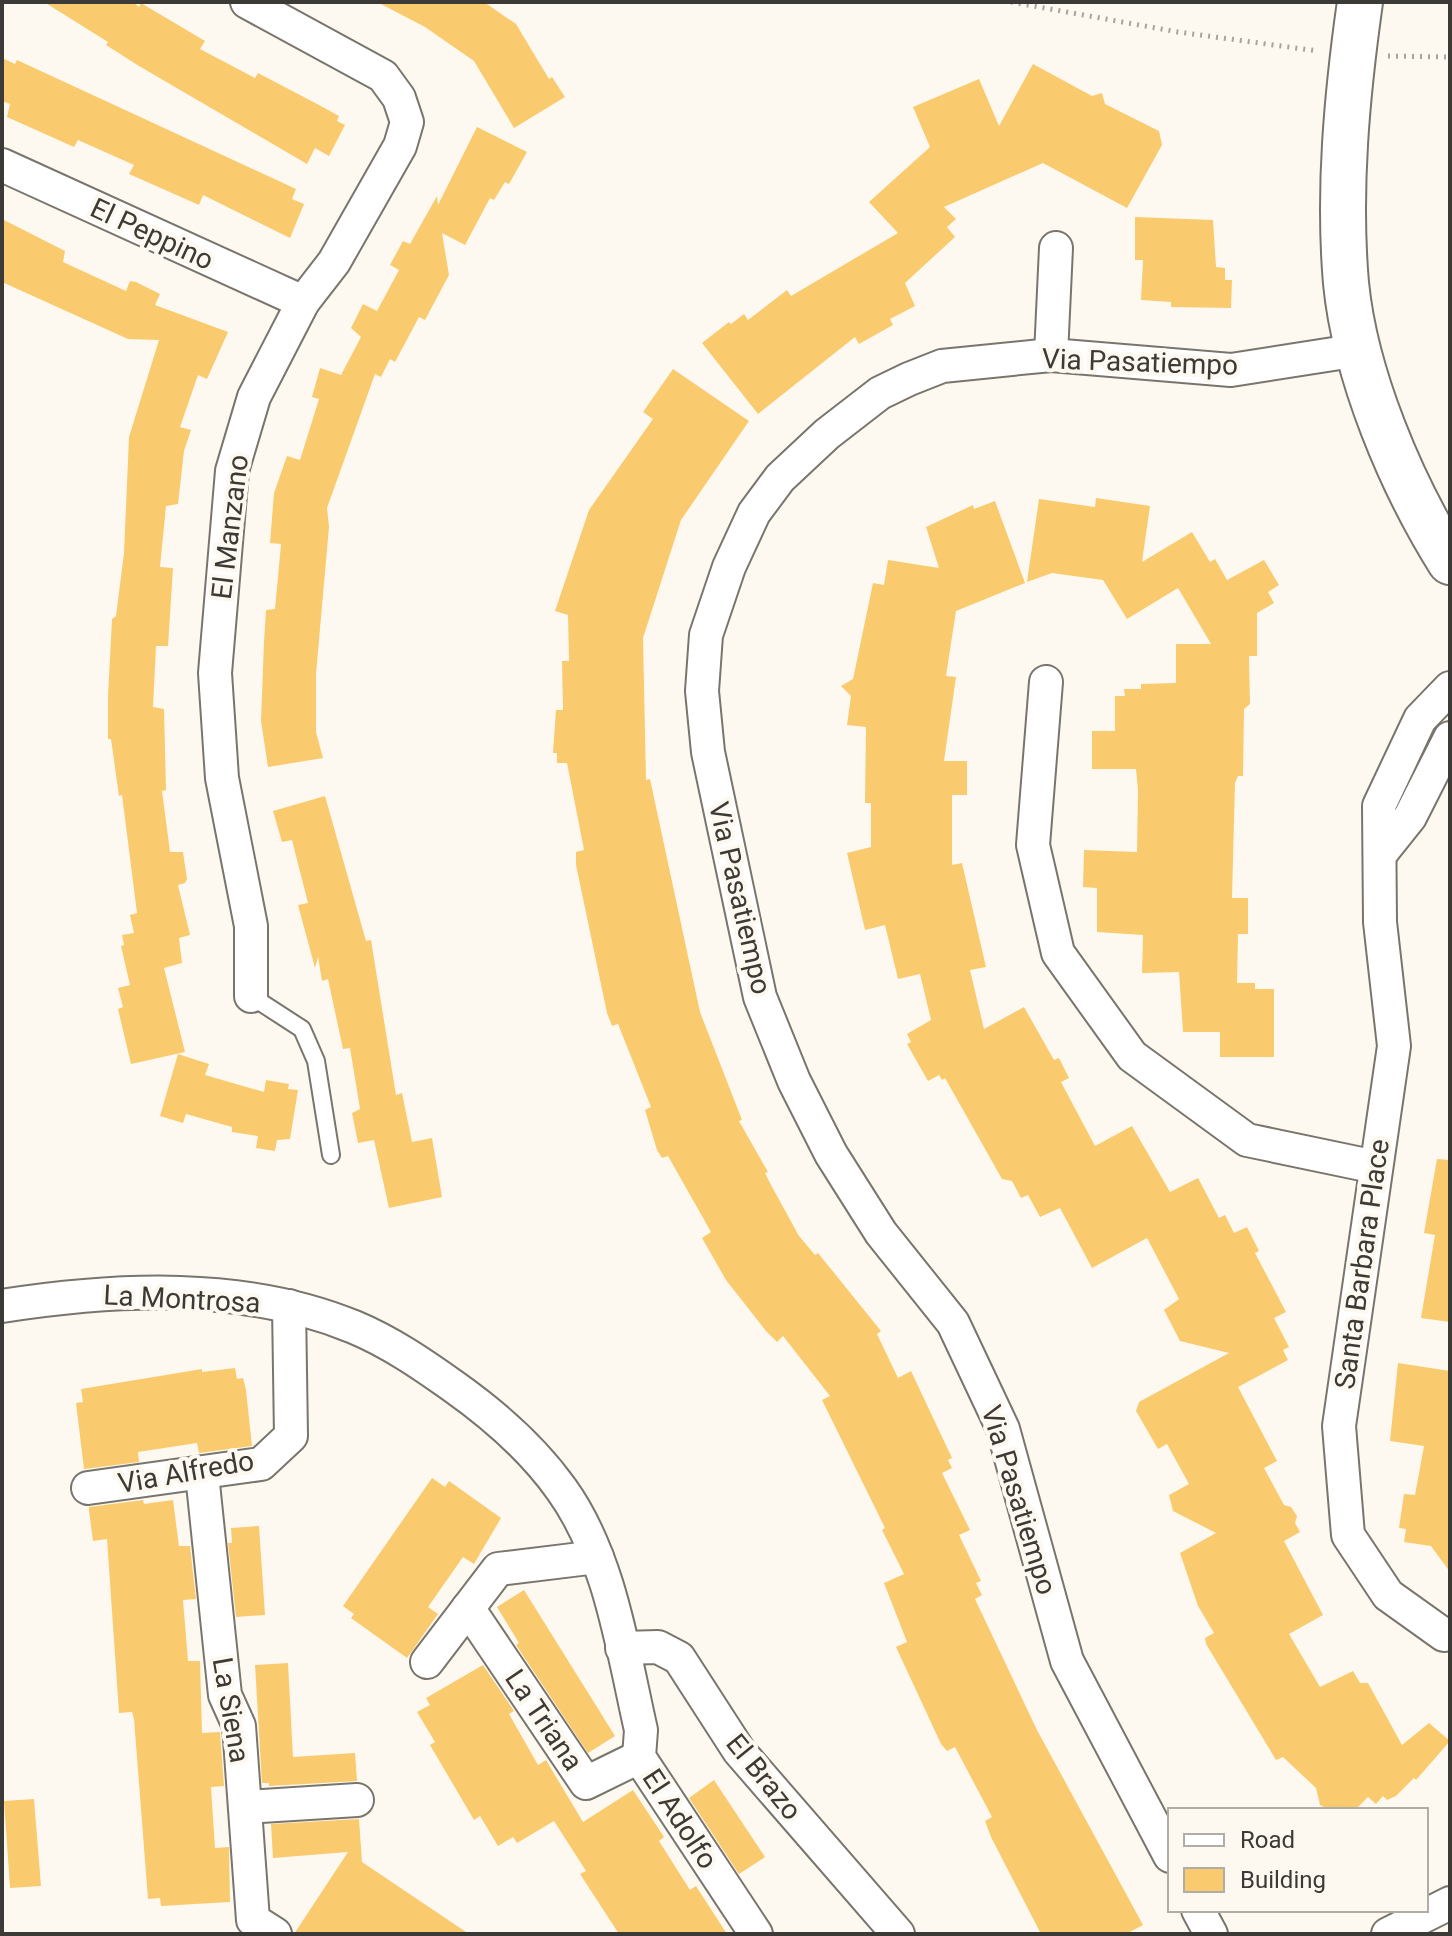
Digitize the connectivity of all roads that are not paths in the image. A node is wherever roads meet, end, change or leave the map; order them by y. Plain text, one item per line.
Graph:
1 (247, 2) edge
2 (1360, 2) edge
3 (2, 165) edge
4 (1056, 248) dead end
5 (303, 302) junction
6 (1359, 350) junction
7 (1051, 355) junction
8 (1450, 562) edge
9 (1046, 682) dead end
10 (1450, 688) edge
11 (1450, 738) edge
12 (1402, 758) junction
13 (1434, 770) junction
14 (1382, 852) junction
15 (251, 996) joint
16 (331, 1155) dead end
17 (1376, 1167) junction
18 (2, 1306) edge
19 (289, 1306) junction
20 (202, 1474) junction
21 (88, 1488) dead end
22 (597, 1557) junction
23 (468, 1608) junction
24 (1444, 1635) dead end
25 (622, 1648) junction
26 (427, 1662) dead end
27 (639, 1757) junction
28 (357, 1800) dead end
29 (245, 1807) junction
30 (1168, 1852) edge
31 (1450, 1903) edge
32 (1199, 1912) edge
33 (275, 1934) edge
34 (756, 1934) edge
35 (898, 1934) edge
36 (1211, 1934) edge
37 (1388, 1934) edge

1 - 5 street, El Manzano
2 - 6 street
3 - 5 street, El Peppino
4 - 7 street
5 - 15 street, El Manzano
6 - 7 street, Via Pasatiempo
6 - 8 street
7 - 30 street, Via Pasatiempo
9 - 17 street
10 - 12 street, Santa Barbara Place
11 - 13 street
12 - 13 street
12 - 14 street, Santa Barbara Place
13 - 14 street
14 - 17 street, Santa Barbara Place
15 - 16 lane
17 - 24 street, Santa Barbara Place
18 - 19 street, La Montrosa
19 - 20 street, Via Alfredo
19 - 22 street, La Montrosa
20 - 21 street, Via Alfredo
20 - 29 street, La Siena
22 - 23 street
22 - 25 street, La Montrosa
23 - 26 street
23 - 27 street, La Triana
25 - 27 street, El Adolfo
25 - 35 street, El Brazo
27 - 34 street, El Adolfo
28 - 29 street
29 - 33 street, La Siena
31 - 37 street
32 - 36 street

